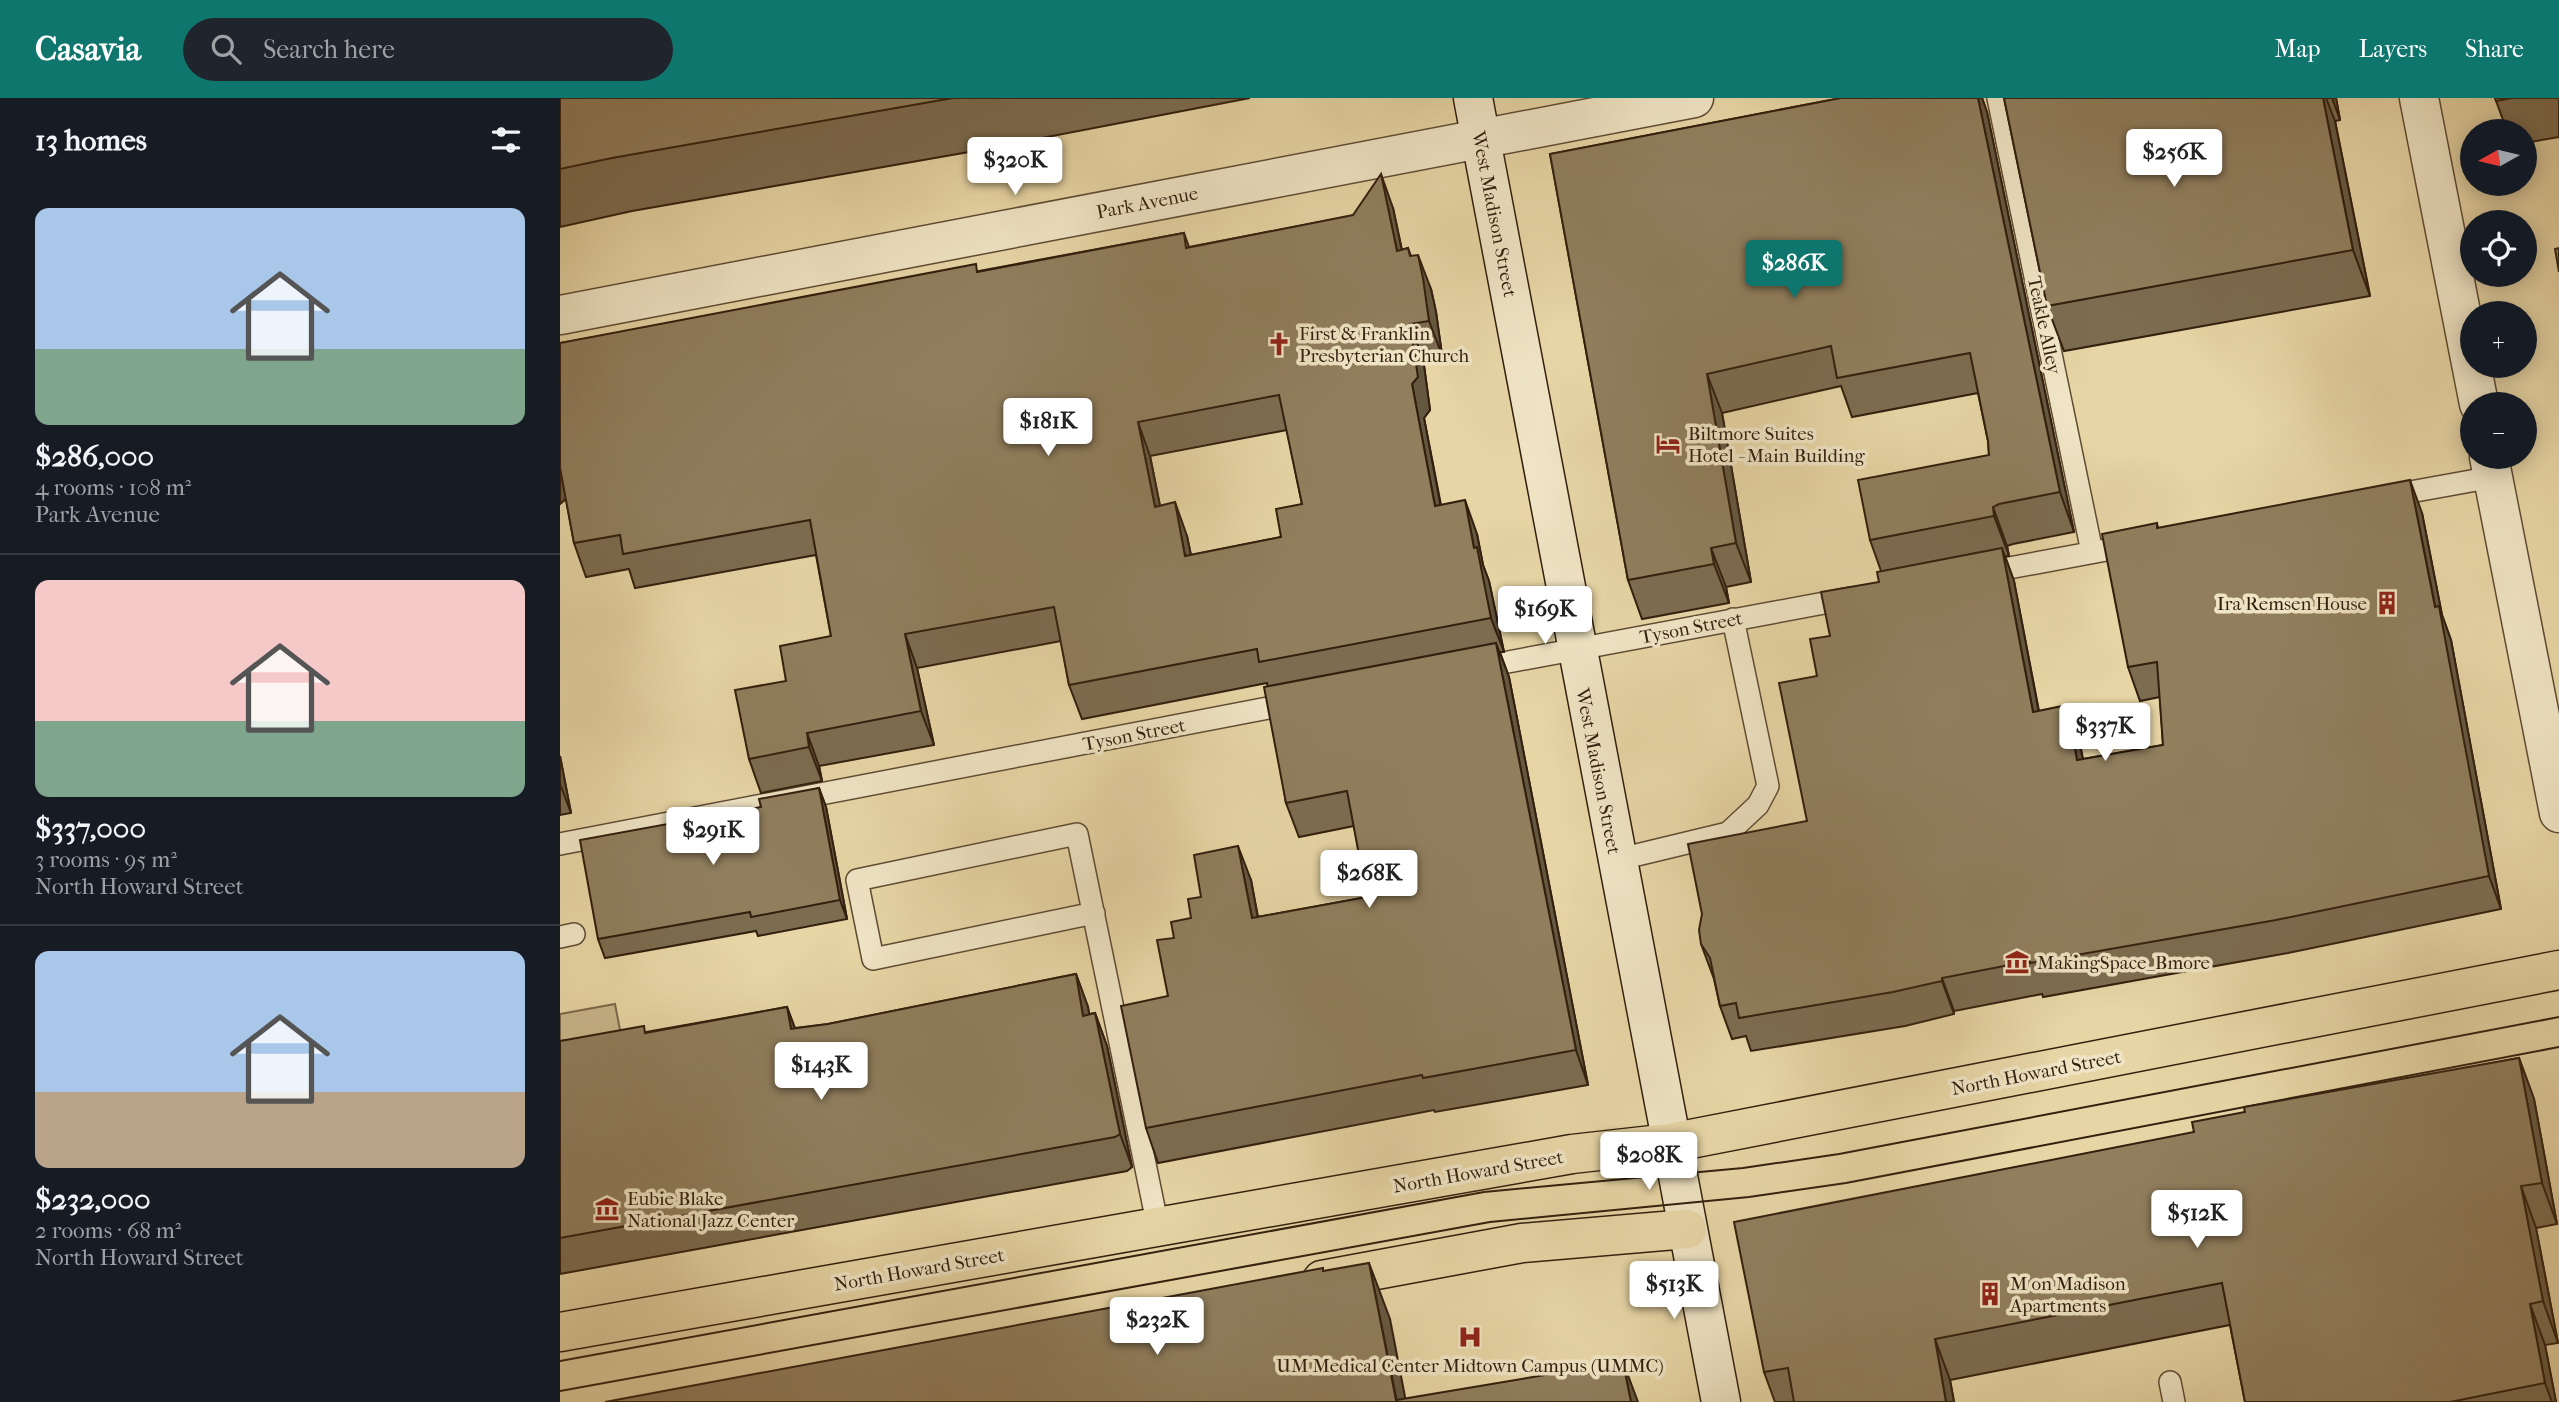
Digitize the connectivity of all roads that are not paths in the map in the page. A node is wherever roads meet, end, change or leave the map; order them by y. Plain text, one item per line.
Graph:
1 (1473, 98) edge
2 (1694, 98) edge
3 (1998, 98) edge
4 (2419, 98) edge
5 (1482, 137) junction
6 (560, 315) edge
7 (2477, 392) edge
8 (2484, 469) edge
9 (2491, 469) edge
10 (2368, 500) edge
11 (2158, 540) edge
12 (2092, 552) junction
13 (1959, 578) edge
14 (1866, 595) edge
15 (1733, 619) junction
16 (1576, 649) junction
17 (1462, 671) edge
18 (1311, 700) edge
19 (2553, 751) edge
20 (2559, 813) edge
21 (560, 844) edge
22 (1616, 860) junction
23 (1094, 913) junction
24 (2559, 970) edge
25 (1670, 1143) junction
26 (1158, 1227) junction
27 (1687, 1229) junction
28 (1290, 1286) edge
29 (560, 1332) edge
30 (1721, 1402) edge

1 - 5 street, West Madison Street
2 - 5 street, Park Avenue
3 - 12 lane, Teakle Alley
4 - 7 street
5 - 6 street, Park Avenue
5 - 16 street, West Madison Street
8 - 10 lane
9 - 19 street
11 - 12 lane
12 - 13 lane
14 - 15 lane, Tyson Street
15 - 16 lane, Tyson Street
15 - 22 lane
16 - 17 lane, Tyson Street
16 - 22 street, West Madison Street
18 - 21 lane, Tyson Street
19 - 20 street
22 - 25 street, West Madison Street
23 - 23 lane
23 - 26 lane
24 - 25 main road, North Howard Street
25 - 26 main road, North Howard Street
25 - 27 street, West Madison Street
26 - 29 main road, North Howard Street
27 - 28 main road
27 - 30 street, West Madison Street

